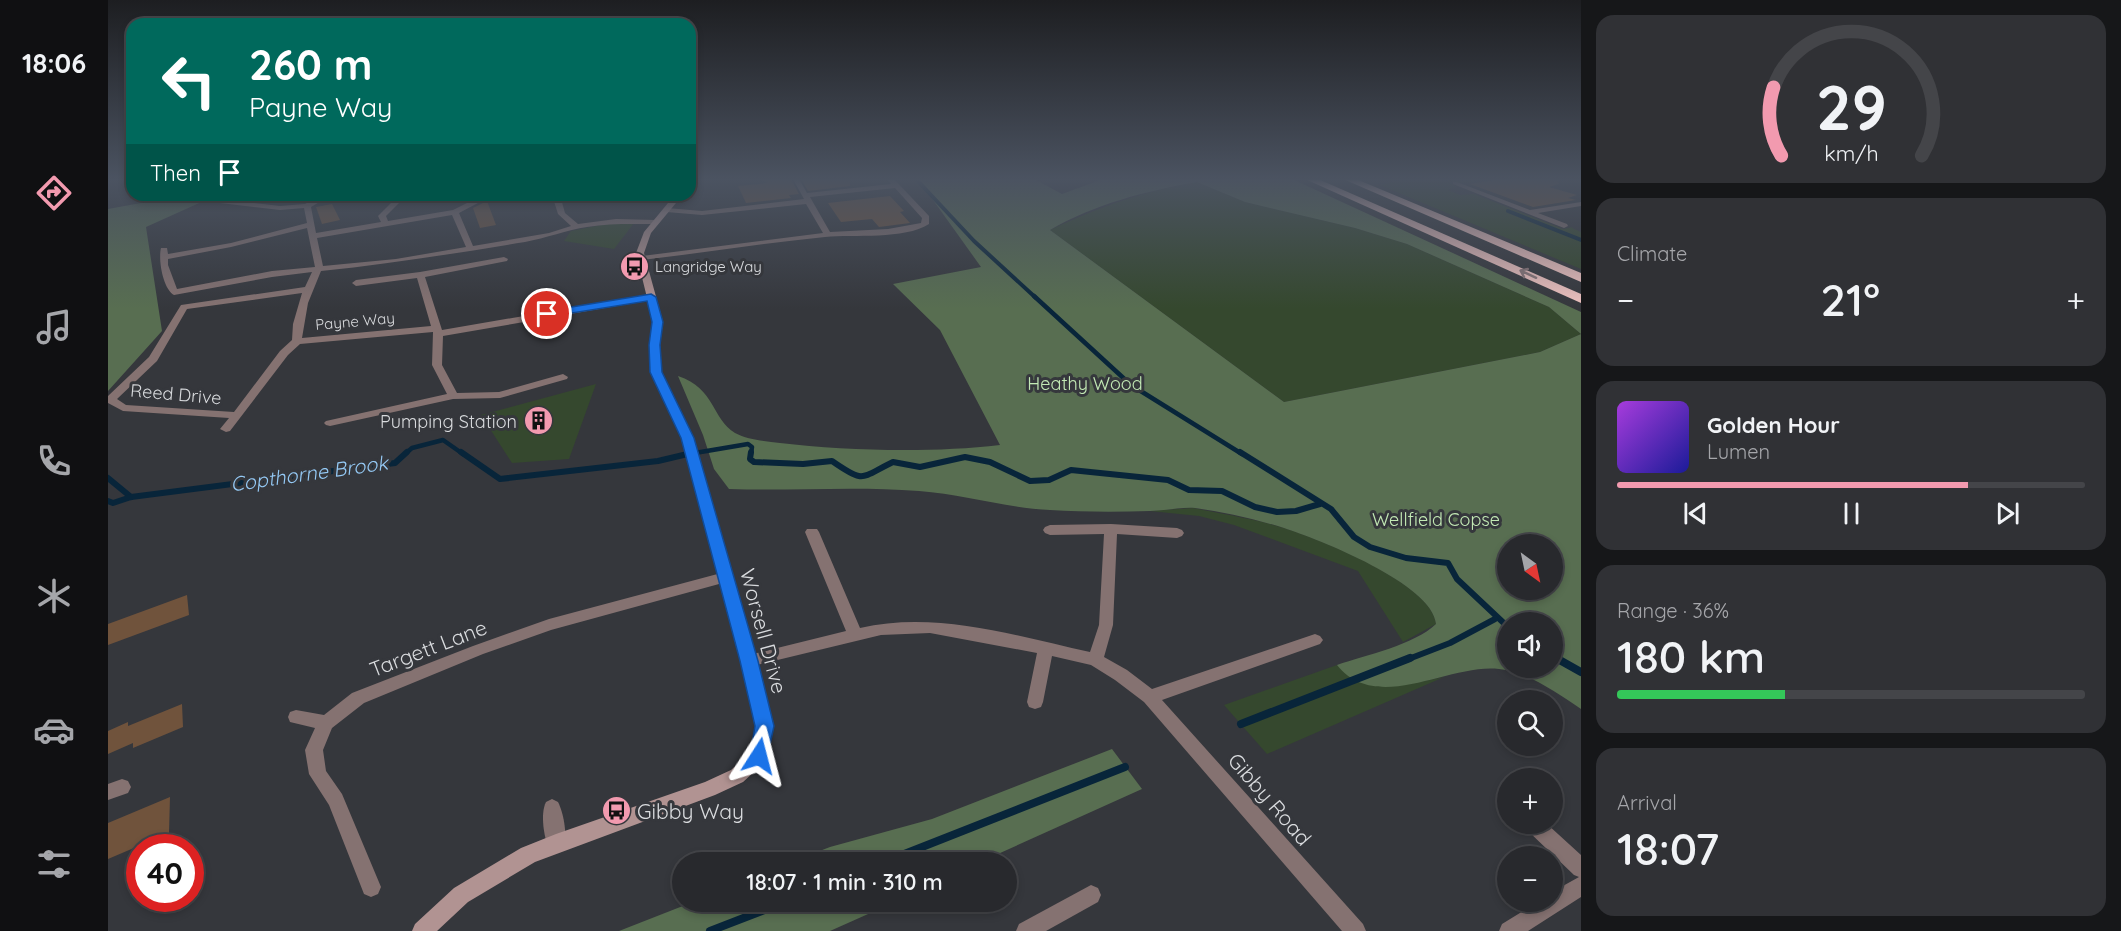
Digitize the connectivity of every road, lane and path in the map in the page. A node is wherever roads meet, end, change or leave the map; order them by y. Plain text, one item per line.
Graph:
1 (394, 222) edge
2 (460, 222) edge
3 (571, 222) edge
4 (604, 222) edge
5 (656, 222) edge
6 (821, 222) edge
7 (925, 222) edge
8 (1408, 222) edge
9 (1450, 222) edge
10 (1555, 222) edge
11 (385, 224) joint
12 (309, 225) joint
13 (575, 226) junction
14 (1564, 226) dead end
15 (828, 235) junction
16 (313, 236) junction
17 (471, 249) junction
18 (642, 258) junction
19 (504, 259) dead end
20 (318, 268) junction
21 (420, 275) junction
22 (1581, 278) edge
23 (356, 283) dead end
24 (309, 289) junction
25 (651, 297) junction
26 (1581, 299) edge
27 (435, 330) junction
28 (297, 341) junction
29 (563, 377) dead end
30 (453, 396) junction
31 (236, 416) junction
32 (330, 423) dead end
33 (226, 429) dead end
34 (1111, 529) junction
35 (1050, 530) dead end
36 (812, 532) dead end
37 (1177, 533) dead end
38 (725, 577) junction
39 (855, 635) junction
40 (1316, 640) dead end
41 (1046, 648) junction
42 (1095, 660) junction
43 (749, 661) junction
44 (1150, 697) junction
45 (1035, 702) dead end
46 (296, 717) dead end
47 (326, 723) junction
48 (552, 808) dead end
49 (1545, 834) edge
50 (556, 843) junction
51 (1581, 868) edge
52 (1581, 886) edge
53 (371, 887) dead end
54 (1091, 895) dead end
55 (422, 931) edge
56 (1026, 931) edge
57 (1356, 931) edge
58 (1509, 931) edge

1 - 11 street
2 - 17 street
3 - 13 street
4 - 13 street
5 - 18 street, Worsell Drive
6 - 15 street
7 - 15 street
26 -> 8 highway
9 - 22 highway
10 - 14 street
11 - 16 street
12 - 16 street
12 - 20 street
13 - 17 street
15 - 18 street
16 - 20 street
17 - 20 street
18 - 25 street, Worsell Drive
19 - 21 street
20 - 24 street, Payne Way
21 - 23 street
21 - 27 street
24 - 28 street, Payne Way
24 - 31 street, Reed Drive
25 - 27 street, Payne Way
25 - 38 street, Worsell Drive
27 - 28 street, Payne Way
27 - 30 street
28 - 31 street
29 - 30 street
30 - 32 street
31 - 33 street
34 - 35 street
34 - 37 street
34 - 42 street
36 - 39 street
38 - 43 street, Worsell Drive
38 - 47 street, Targett Lane
39 - 41 street, Gibby Road
39 - 43 street, Gibby Road
40 - 44 street
41 - 42 street, Gibby Road
41 - 45 street
42 - 44 street, Gibby Road
43 - 50 street, Worsell Drive
44 - 57 street, Gibby Road
46 - 47 street
47 - 53 street, Targett Lane
48 - 50 street
49 - 51 street
50 - 55 street, Worsell Drive
52 - 58 street
54 - 56 street

